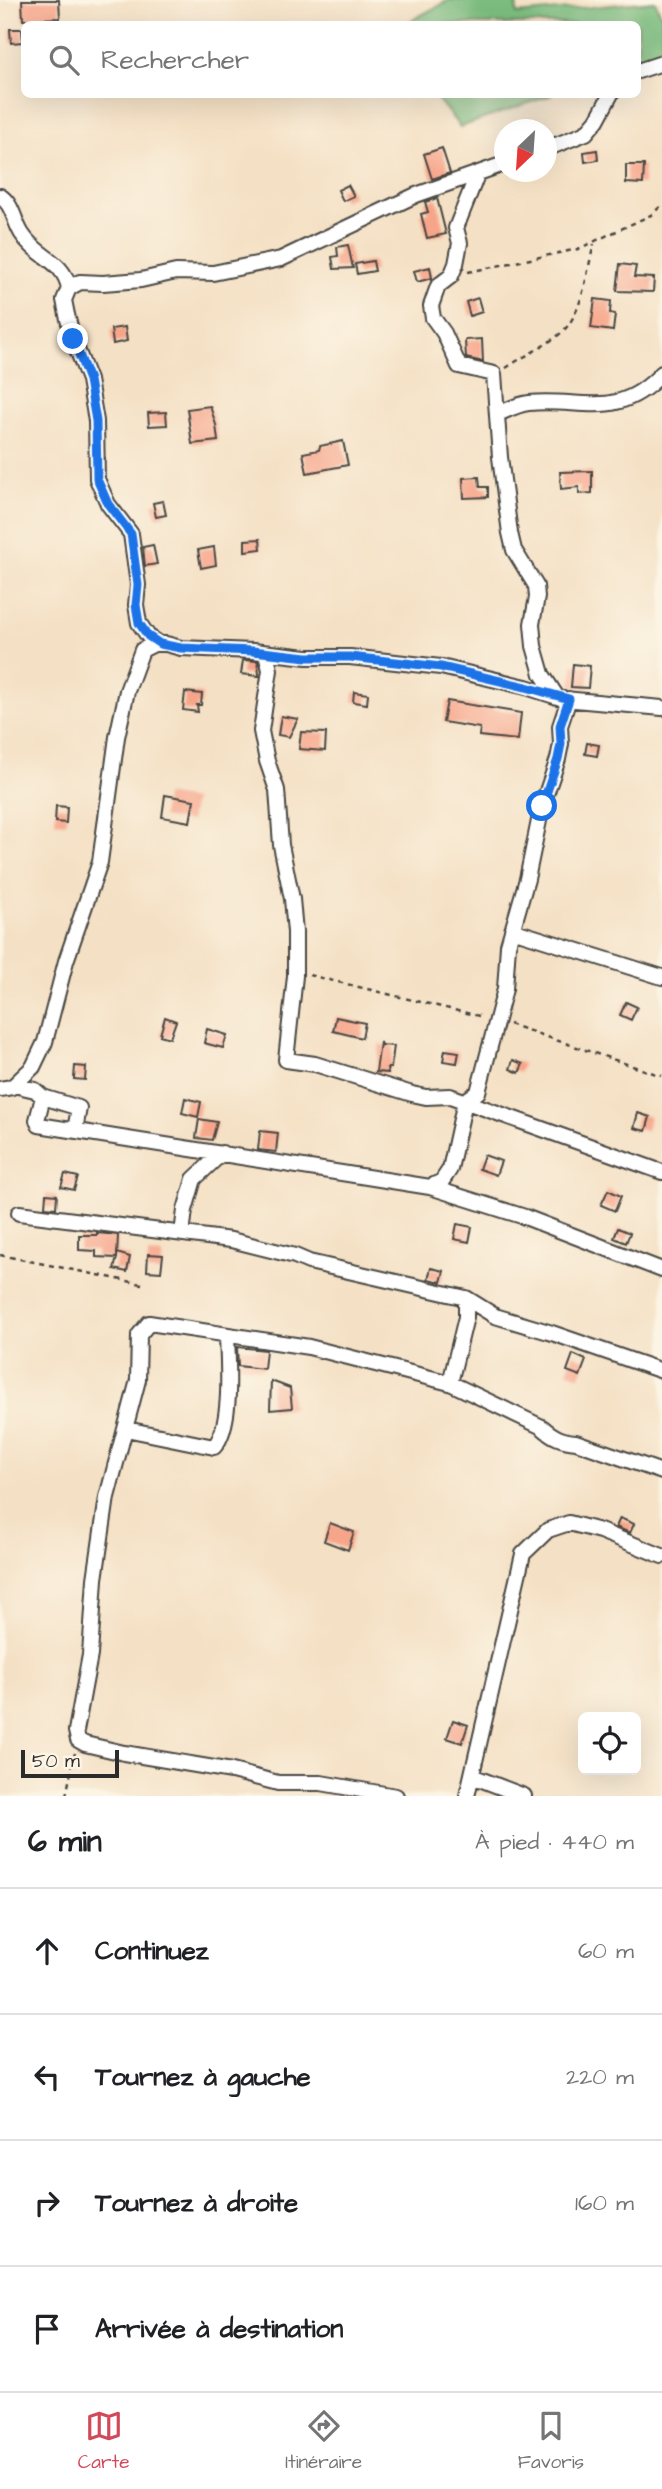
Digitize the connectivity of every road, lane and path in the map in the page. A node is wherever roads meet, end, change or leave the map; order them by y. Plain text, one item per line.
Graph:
1 (662, 63) edge
2 (641, 70) edge
3 (609, 98) edge
4 (557, 145) edge
5 (494, 168) edge
6 (477, 174) junction
7 (0, 196) edge
8 (662, 205) edge
9 (594, 243) junction
10 (451, 276) junction
11 (69, 288) junction
12 (662, 373) edge
13 (494, 374) junction
14 (498, 414) junction
15 (160, 644) junction
16 (266, 653) junction
17 (563, 698) junction
18 (662, 708) edge
19 (512, 930) junction
20 (295, 971) junction
21 (662, 977) edge
22 (496, 1020) junction
23 (662, 1076) edge
24 (7, 1087) edge
25 (478, 1092) junction
26 (43, 1097) junction
27 (465, 1101) junction
28 (484, 1108) junction
29 (75, 1130) junction
30 (222, 1153) junction
31 (662, 1171) edge
32 (430, 1187) junction
33 (19, 1213) dead end
34 (182, 1234) junction
35 (0, 1255) edge
36 (662, 1270) edge
37 (147, 1285) dead end
38 (466, 1298) junction
39 (227, 1336) junction
40 (662, 1371) edge
41 (450, 1384) junction
42 (126, 1429) junction
43 (662, 1472) edge
44 (662, 1556) edge
45 (78, 1740) junction
46 (472, 1776) junction
47 (65, 1796) edge
48 (396, 1796) edge
49 (467, 1796) edge
50 (524, 1796) edge

1 - 2 street
3 - 4 street
5 - 6 street
6 - 10 street
6 - 11 street
7 - 11 street
8 - 9 path
9 - 10 path
9 - 13 path
10 - 13 street
11 - 15 street
12 - 14 street
13 - 14 street
14 - 17 street
15 - 16 street
15 - 24 street
16 - 17 street
16 - 20 street
17 - 18 street
17 - 19 street
19 - 21 street
19 - 22 street
20 - 22 path
20 - 27 street
22 - 23 path
22 - 25 street
24 - 26 street
25 - 27 street
25 - 28 street
26 - 29 street
26 - 29 street
27 - 28 street
27 - 32 street
28 - 31 street
29 - 30 street
30 - 32 street
30 - 34 street
32 - 36 street
33 - 34 street
34 - 38 street
35 - 37 path
38 - 40 street
38 - 41 street
39 - 41 street
39 - 42 street
39 - 42 street
41 - 43 street
42 - 45 street
44 - 46 street
45 - 47 path
45 - 48 street
46 - 49 street
46 - 50 street

